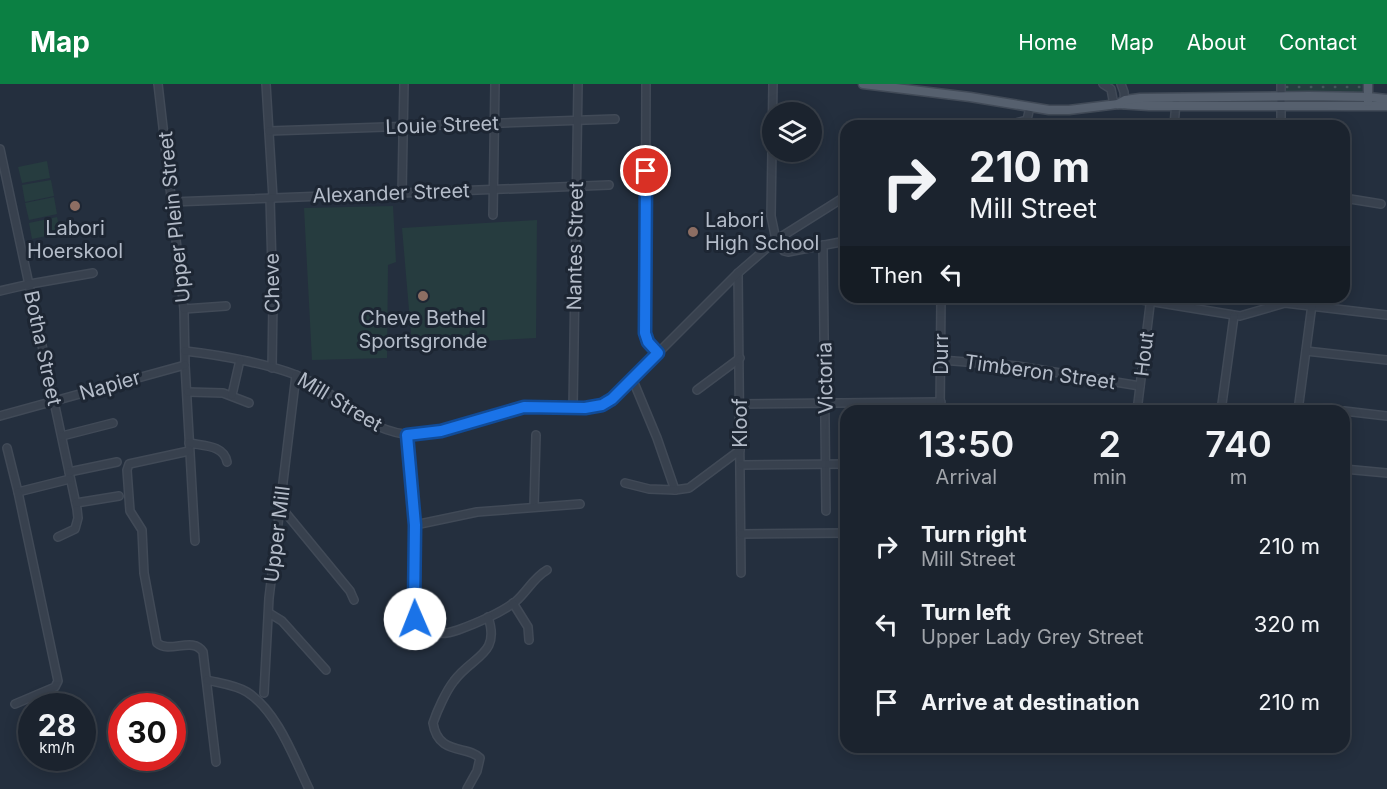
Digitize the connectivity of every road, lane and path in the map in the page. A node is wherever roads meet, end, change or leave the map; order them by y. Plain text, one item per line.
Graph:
1 (158, 84) edge
2 (266, 84) edge
3 (404, 84) edge
4 (495, 84) edge
5 (578, 84) edge
6 (646, 84) edge
7 (773, 84) edge
8 (863, 84) edge
9 (1103, 84) edge
10 (1121, 84) edge
11 (1281, 84) edge
12 (1368, 84) edge
13 (918, 87) edge
14 (1387, 99) edge
15 (1282, 101) junction
16 (1176, 102) junction
17 (1368, 102) junction
18 (1120, 104) junction
19 (1387, 105) edge
20 (1030, 107) junction
21 (577, 119) junction
22 (615, 119) dead end
23 (1027, 120) edge
24 (1174, 120) edge
25 (1281, 120) edge
26 (494, 123) junction
27 (404, 126) junction
28 (269, 131) junction
29 (0, 148) edge
30 (576, 185) junction
31 (609, 185) dead end
32 (493, 189) junction
33 (402, 193) junction
34 (272, 198) junction
35 (1350, 199) edge
36 (840, 200) edge
37 (172, 202) junction
38 (1382, 204) dead end
39 (493, 215) dead end
40 (776, 240) junction
41 (840, 242) edge
42 (824, 245) junction
43 (93, 273) dead end
44 (738, 273) junction
45 (30, 284) junction
46 (0, 291) edge
47 (941, 303) edge
48 (1150, 303) edge
49 (1171, 303) edge
50 (1312, 303) edge
51 (226, 306) dead end
52 (1311, 306) junction
53 (184, 309) junction
54 (1387, 315) edge
55 (1234, 316) junction
56 (185, 351) junction
57 (1306, 351) junction
58 (658, 353) junction
59 (740, 358) junction
60 (240, 360) junction
61 (941, 360) junction
62 (1387, 360) edge
63 (185, 364) junction
64 (272, 368) junction
65 (296, 375) junction
66 (632, 378) junction
67 (1140, 386) junction
68 (697, 390) dead end
69 (188, 392) junction
70 (232, 395) junction
71 (55, 400) junction
72 (826, 402) junction
73 (940, 402) joint
74 (249, 403) dead end
75 (1299, 403) dead end
76 (740, 404) junction
77 (1138, 405) edge
78 (1222, 405) edge
79 (573, 408) junction
80 (1350, 412) edge
81 (0, 416) edge
82 (1387, 416) edge
83 (113, 423) dead end
84 (407, 435) junction
85 (536, 435) dead end
86 (62, 436) junction
87 (189, 447) junction
88 (7, 448) dead end
89 (741, 450) junction
90 (117, 462) dead end
91 (227, 462) dead end
92 (825, 464) junction
93 (840, 464) edge
94 (741, 465) junction
95 (1350, 470) edge
96 (1387, 473) edge
97 (70, 476) junction
98 (625, 483) dead end
99 (675, 490) junction
100 (18, 492) junction
101 (119, 496) dead end
102 (76, 503) junction
103 (580, 504) dead end
104 (280, 506) junction
105 (534, 507) junction
106 (826, 511) dead end
107 (415, 525) junction
108 (840, 532) edge
109 (741, 534) junction
110 (58, 537) dead end
111 (195, 541) dead end
112 (547, 570) dead end
113 (741, 573) dead end
114 (354, 600) dead end
115 (513, 603) junction
116 (269, 614) junction
117 (488, 617) junction
118 (529, 640) dead end
119 (326, 670) dead end
120 (207, 681) junction
121 (264, 693) dead end
122 (15, 704) dead end
123 (216, 762) dead end
124 (309, 789) edge
125 (467, 789) edge

1 - 37 street, Upper Plein Street
2 - 28 street, Cheve
3 - 27 street
4 - 26 street
5 - 21 street, Nantes Street
6 - 58 street
7 - 40 street
8 - 13 main road
9 - 18 street
10 - 18 street
11 - 15 street
12 - 17 main road
13 - 20 main road
14 - 17 main road
15 - 16 main road
15 - 17 main road
15 - 25 street
16 - 18 main road
16 - 24 street
17 - 19 main road
18 - 20 main road
20 - 23 street
21 - 22 street, Louie Street
21 - 26 street, Louie Street
21 - 30 street, Nantes Street
26 - 27 street, Louie Street
26 - 32 street
27 - 28 street, Louie Street
27 - 33 street
28 - 34 street, Cheve
29 - 45 street, Botha Street
30 - 31 street, Alexander Street
30 - 32 street, Alexander Street
30 - 79 street, Nantes Street
32 - 33 street, Alexander Street
32 - 39 street
33 - 34 street, Alexander Street
34 - 37 street, Alexander Street
34 - 64 street, Cheve
35 - 38 street
36 - 40 street, Mill Street
37 - 53 street, Upper Plein Street
40 - 42 street
40 - 44 street, Mill Street
41 - 42 street
42 - 72 street, Victoria
43 - 45 street
44 - 58 street, Mill Street
44 - 59 street, Kloof
45 - 46 street
45 - 71 street, Botha Street
47 - 61 street, Durr
48 - 67 street, Hout
49 - 55 street
50 - 52 street
51 - 53 street
52 - 54 street
52 - 55 street
52 - 57 street
53 - 56 street, Upper Plein Street
55 - 78 street
56 - 60 street, Mill Street
56 - 63 street, Upper Plein Street
57 - 62 street
57 - 75 street
58 - 66 street, Mill Street
59 - 68 street
59 - 76 street, Kloof
60 - 64 street, Mill Street
60 - 70 street
61 - 67 street, Timberon Street
61 - 73 street, Durr
63 - 69 street, Upper Plein Street
63 - 71 street, Napier
64 - 65 street, Mill Street
65 - 84 street, Mill Street
65 - 104 street, Upper Mill
66 - 79 street, Mill Street
66 - 99 street
67 - 77 street, Hout
69 - 70 street
69 - 87 street, Upper Plein Street
70 - 74 street
71 - 81 street, Napier
71 - 86 street, Botha Street
72 - 73 street
72 - 76 street
72 - 92 street, Victoria
76 - 89 street, Kloof
79 - 84 street, Mill Street
80 - 82 street
83 - 86 street
84 - 107 street
85 - 105 street
86 - 97 street, Botha Street
87 - 91 street
87 - 111 street, Upper Plein Street
87 - 120 street
88 - 100 street
89 - 94 street, Kloof
89 - 99 street
90 - 97 street
92 - 93 street
92 - 94 street
92 - 106 street, Victoria
94 - 109 street, Kloof
95 - 96 street
97 - 100 street
97 - 102 street, Botha Street
98 - 99 street
100 - 122 street
101 - 102 street
102 - 110 street, Botha Street
103 - 105 street
104 - 114 street
104 - 116 street, Upper Mill
105 - 107 street
107 - 117 street
108 - 109 street
109 - 113 street, Kloof
112 - 115 street
115 - 117 street
115 - 118 street
116 - 119 street
116 - 121 street, Upper Mill
117 - 125 street
120 - 123 street
120 - 124 street

